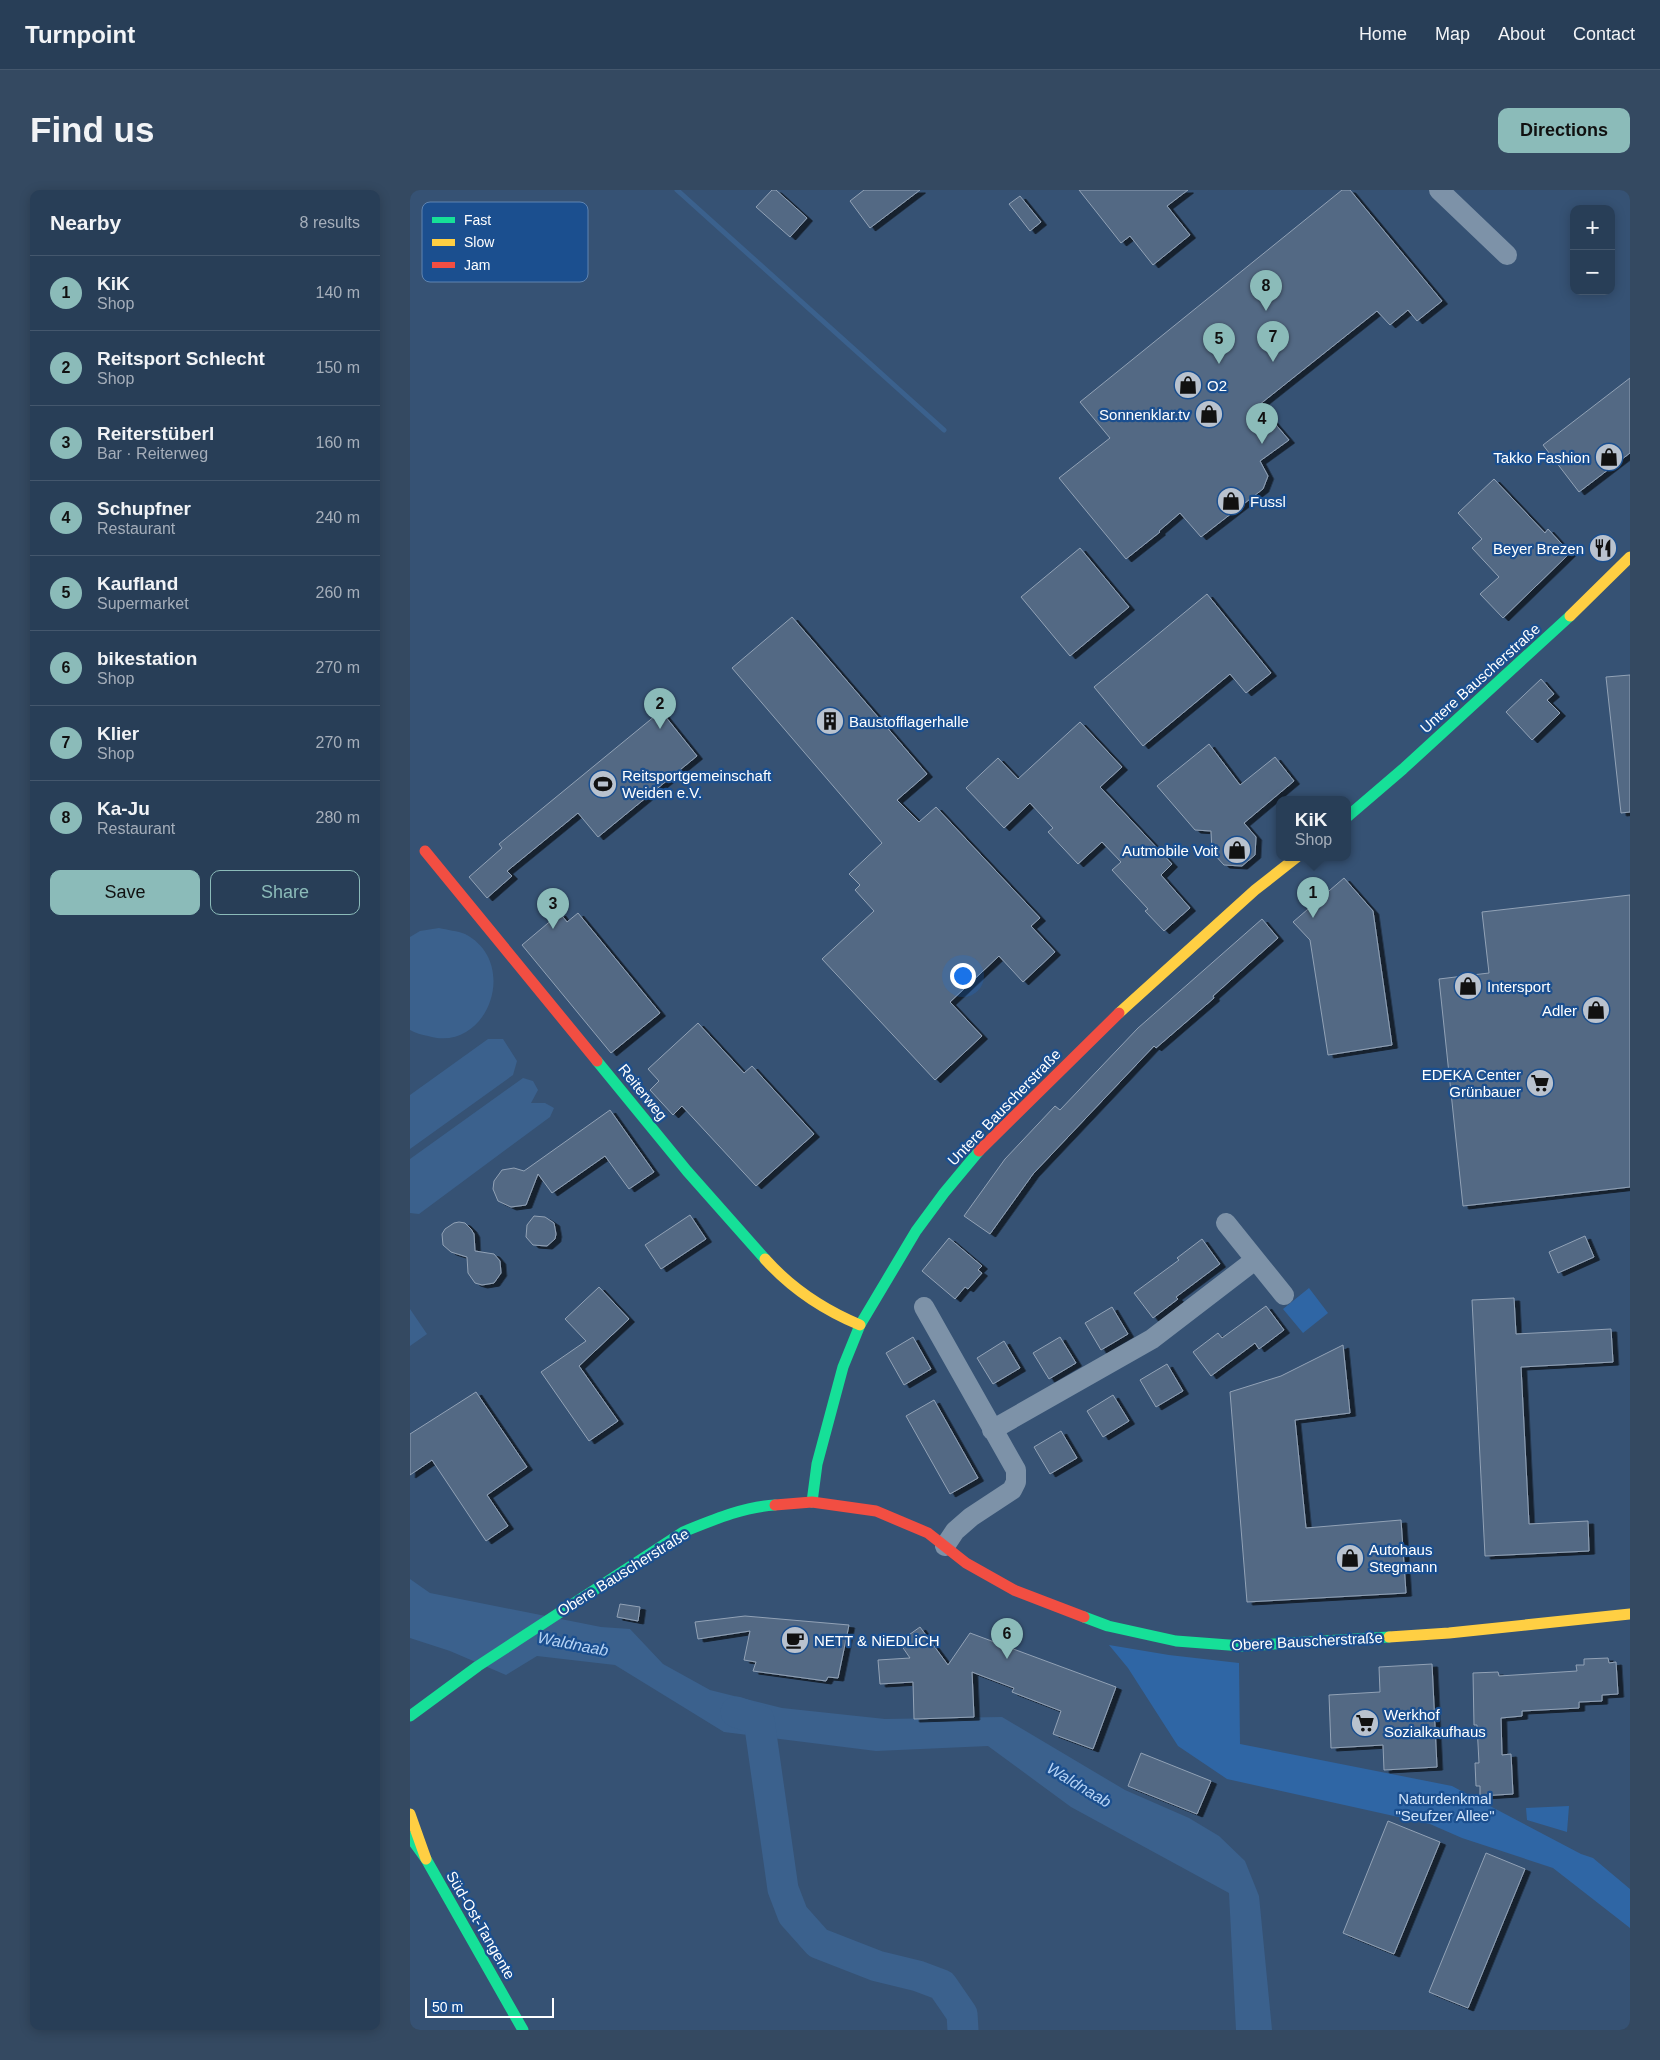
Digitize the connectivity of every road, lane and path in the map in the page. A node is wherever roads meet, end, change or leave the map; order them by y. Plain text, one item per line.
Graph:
1 (1439, 190) edge
2 (1507, 255) dead end
3 (1630, 557) edge
4 (1351, 814) edge
5 (425, 851) dead end
6 (1291, 861) edge
7 (1226, 1223) dead end
8 (1255, 1260) junction
9 (1284, 1295) dead end
10 (924, 1307) dead end
11 (860, 1325) junction
12 (992, 1430) junction
13 (812, 1502) junction
14 (945, 1546) junction
15 (1630, 1614) edge
16 (412, 1720) edge
17 (410, 1814) edge
18 (410, 1837) edge
19 (426, 1859) junction
20 (523, 2030) edge

1 - 2 street
3 - 4 street, Untere Bauscherstraße
5 - 11 street, Reiterweg
6 - 11 street, Untere Bauscherstraße
7 - 8 street
8 - 9 street
8 - 12 street
10 - 12 street
11 - 13 street, Untere Bauscherstraße
12 - 14 street
13 - 14 street, Obere Bauscherstraße
13 - 16 street, Obere Bauscherstraße
14 - 15 street, Obere Bauscherstraße
17 - 19 street
18 - 19 street, Süd-Ost-Tangente
19 - 20 street, Süd-Ost-Tangente

